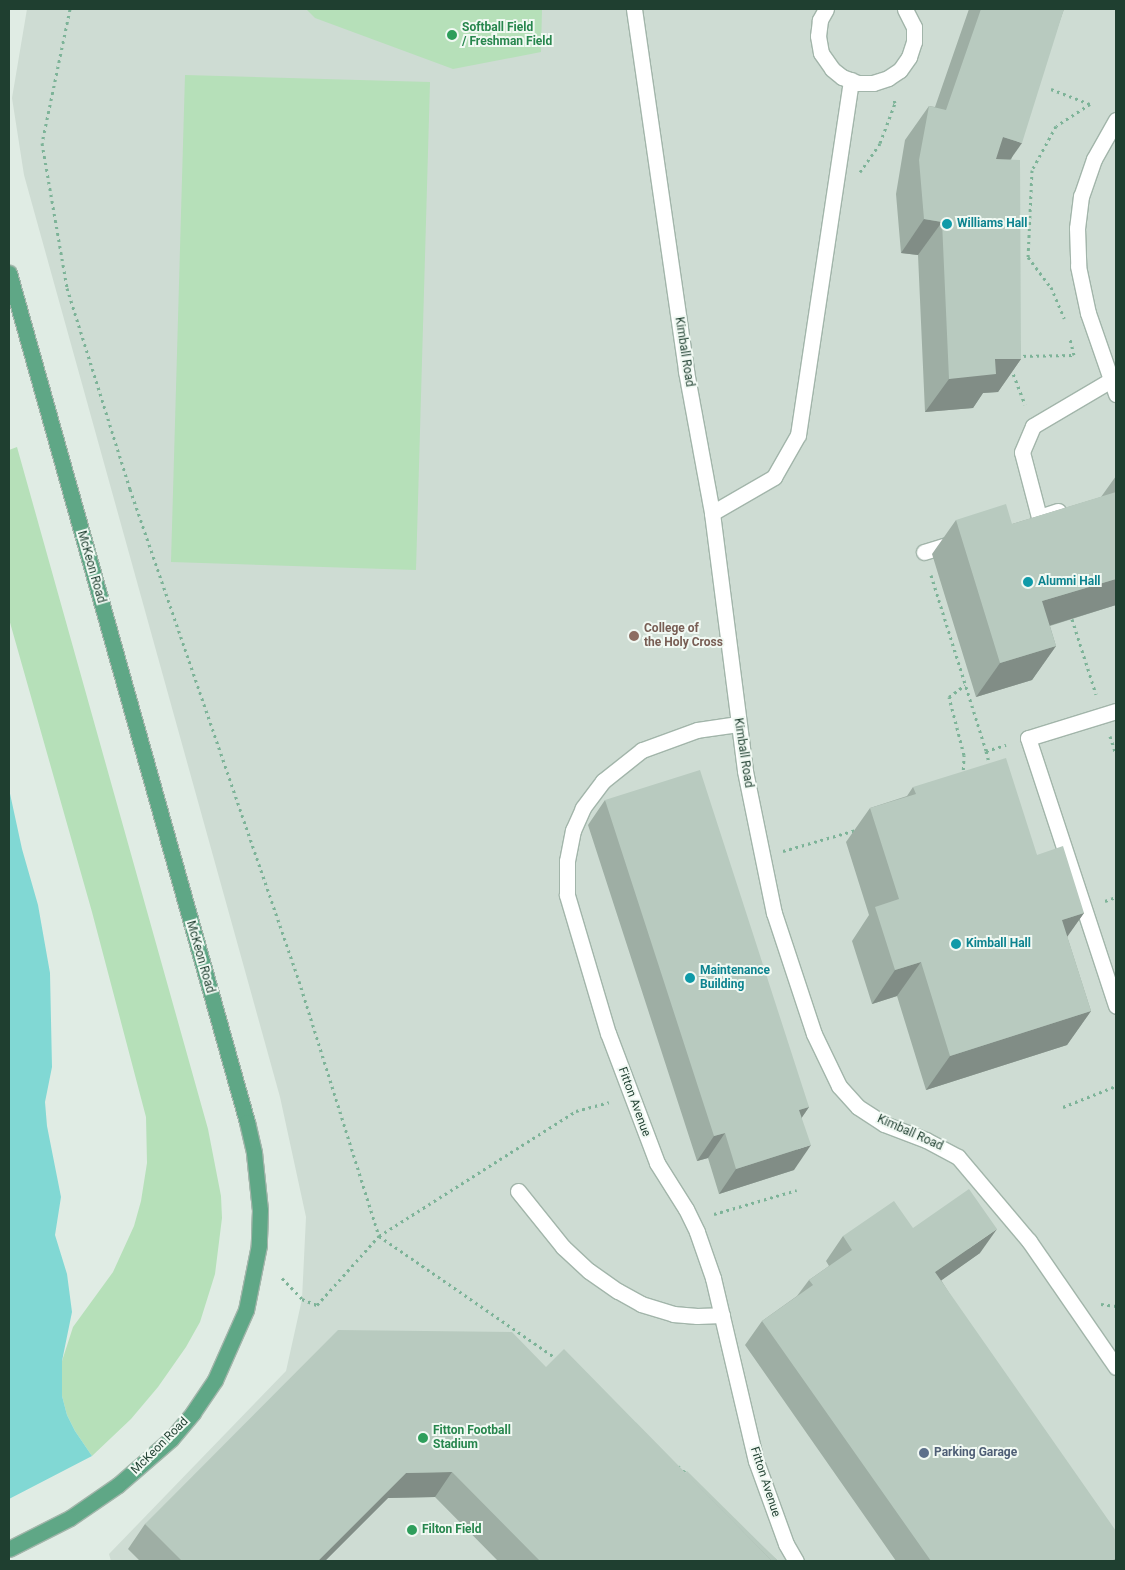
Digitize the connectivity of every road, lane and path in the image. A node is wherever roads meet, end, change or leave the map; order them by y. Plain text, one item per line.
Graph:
1 (70, 9) edge
2 (634, 9) edge
3 (826, 9) edge
4 (906, 9) edge
5 (888, 78) junction
6 (851, 80) junction
7 (1051, 89) edge
8 (1116, 120) edge
9 (835, 185) junction
10 (9, 273) edge
11 (1067, 326) dead end
12 (1069, 336) dead end
13 (1016, 356) edge
14 (1009, 365) edge
15 (1114, 387) edge
16 (1033, 426) junction
17 (1073, 506) edge
18 (712, 513) junction
19 (1039, 517) junction
20 (1021, 522) edge
21 (968, 539) edge
22 (924, 552) joint
23 (1072, 619) edge
24 (965, 684) junction
25 (1110, 713) edge
26 (738, 724) junction
27 (1028, 738) junction
28 (986, 752) junction
29 (1116, 754) edge
30 (990, 768) edge
31 (962, 780) edge
32 (862, 828) dead end
33 (779, 852) dead end
34 (1116, 1006) edge
35 (1116, 1086) edge
36 (631, 1095) junction
37 (1063, 1107) dead end
38 (797, 1190) dead end
39 (518, 1191) dead end
40 (691, 1220) junction
41 (379, 1236) junction
42 (282, 1278) dead end
43 (722, 1314) junction
44 (564, 1364) edge
45 (1116, 1367) edge
46 (672, 1460) edge
47 (693, 1480) edge
48 (9, 1549) edge
49 (796, 1561) edge

1 - 41 path
2 - 18 street, Kimball Road
3 - 6 street
4 - 5 street
5 - 6 street
5 - 9 path
6 - 9 street
7 - 11 path
8 - 15 street
9 - 18 street
10 - 48 main road, McKeon Road
12 - 13 path
14 - 16 path
15 - 16 street
16 - 19 street
17 - 19 street
18 - 26 street, Kimball Road
19 - 20 street
21 - 22 street
22 - 24 path
23 - 25 path
24 - 28 path
24 - 31 path
25 - 27 street
25 - 29 path
26 - 36 street, Fitton Avenue
26 - 45 street, Kimball Road
27 - 28 path
27 - 34 street
28 - 30 path
32 - 33 path
35 - 37 path
36 - 40 street, Fitton Avenue
36 - 41 path
38 - 40 path
39 - 43 street
40 - 43 street, Fitton Avenue
41 - 42 path
41 - 44 path
43 - 49 street, Fitton Avenue
46 - 47 path

